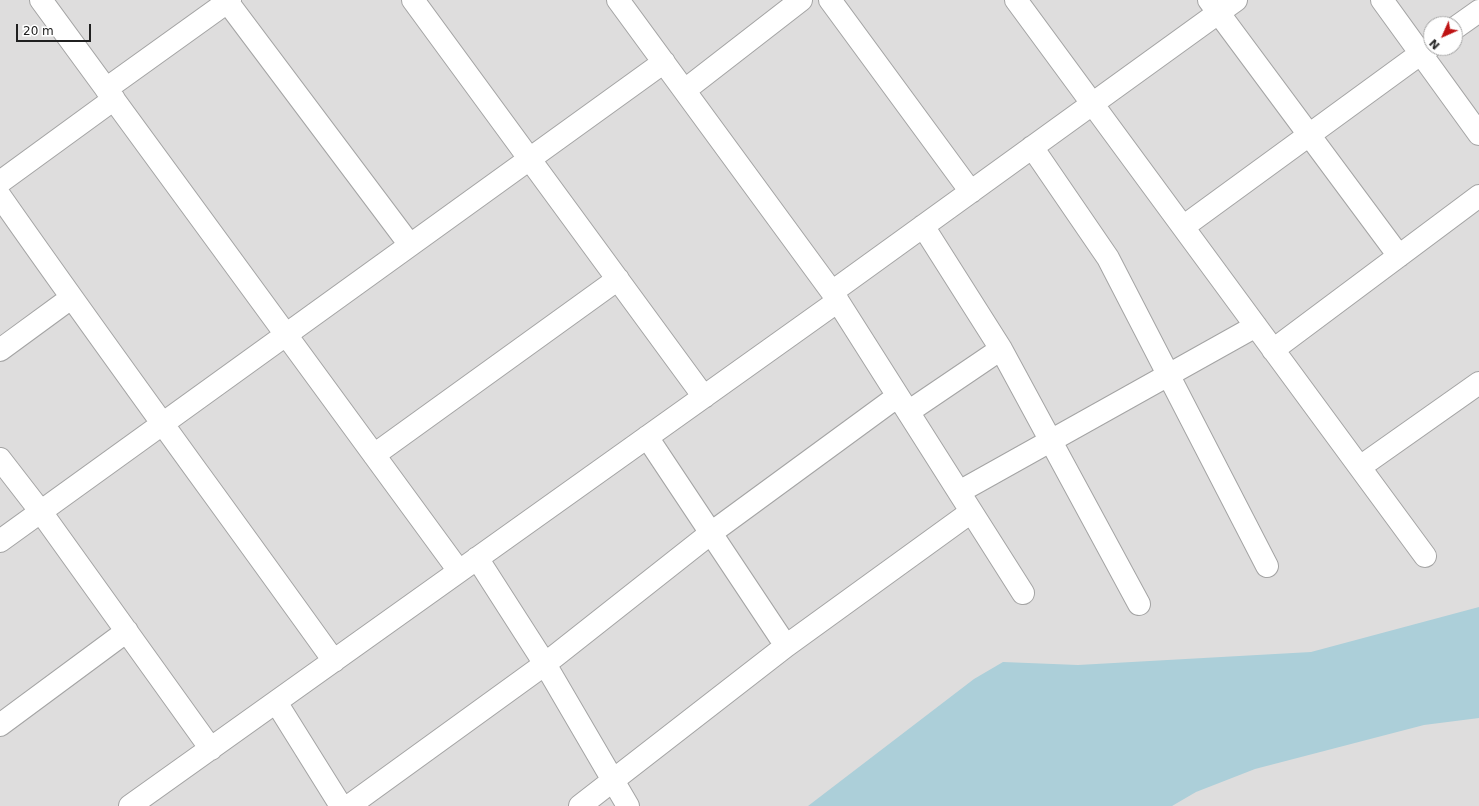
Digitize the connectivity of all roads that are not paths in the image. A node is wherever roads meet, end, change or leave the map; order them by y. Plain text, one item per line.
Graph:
1 (41, 0) edge
2 (413, 0) edge
3 (618, 0) edge
4 (801, 0) edge
5 (830, 0) edge
6 (1016, 0) edge
7 (1236, 0) edge
8 (1382, 0) edge
9 (228, 1) edge
10 (1214, 6) edge
11 (1479, 11) edge
12 (1463, 22) edge
13 (1423, 47) edge
14 (1423, 52) edge
15 (1430, 56) edge
16 (664, 62) junction
17 (685, 90) junction
18 (110, 94) junction
19 (1093, 104) junction
20 (1479, 134) edge
21 (1309, 135) junction
22 (1032, 147) junction
23 (529, 159) junction
24 (0, 182) edge
25 (971, 192) junction
26 (0, 196) edge
27 (1479, 196) edge
28 (923, 226) junction
29 (1183, 227) junction
30 (410, 245) junction
31 (1398, 256) junction
32 (618, 279) junction
33 (835, 296) junction
34 (71, 298) junction
35 (1256, 326) junction
36 (286, 335) junction
37 (1001, 349) junction
38 (0, 350) edge
39 (1273, 350) junction
40 (1168, 375) junction
41 (1479, 383) edge
42 (704, 397) junction
43 (903, 404) junction
44 (163, 423) junction
45 (647, 438) junction
46 (1051, 441) junction
47 (374, 455) junction
48 (0, 459) edge
49 (1360, 467) junction
50 (959, 492) junction
51 (41, 512) junction
52 (971, 512) junction
53 (711, 533) junction
54 (0, 541) edge
55 (1425, 556) dead end
56 (477, 558) junction
57 (1267, 566) dead end
58 (459, 571) junction
59 (1023, 593) dead end
60 (1139, 604) dead end
61 (127, 631) junction
62 (786, 646) junction
63 (334, 661) junction
64 (545, 664) junction
65 (276, 702) junction
66 (0, 725) edge
67 (211, 749) junction
68 (614, 781) junction
69 (130, 806) edge
70 (341, 806) edge
71 (349, 806) edge
72 (580, 806) edge
73 (628, 806) edge

1 - 18 street
2 - 23 street
3 - 16 street
4 - 17 street
5 - 25 street
6 - 19 street
7 - 10 street
8 - 13 street
9 - 18 street
9 - 30 street
10 - 19 street
10 - 21 street
11 - 12 street
14 - 21 street
15 - 20 street
16 - 17 street
16 - 23 street
17 - 33 street
18 - 24 street
18 - 36 street
19 - 22 street
19 - 29 street
21 - 29 street
21 - 31 street
22 - 25 street
22 - 40 street
23 - 30 street
23 - 32 street
25 - 28 street
26 - 34 street
27 - 31 street
28 - 33 street
28 - 37 street
29 - 35 street
30 - 36 street
31 - 39 street
32 - 42 street
32 - 47 street
33 - 42 street
33 - 43 street
34 - 38 street
34 - 44 street
35 - 39 street
35 - 40 street
36 - 44 street
36 - 47 street
37 - 43 street
37 - 46 street
39 - 49 street
40 - 46 street
40 - 57 street
41 - 49 street
42 - 45 street
43 - 50 street
43 - 53 street
44 - 51 street
44 - 63 street
45 - 53 street
45 - 56 street
46 - 50 street
46 - 60 street
47 - 58 street
48 - 51 street
49 - 55 street
50 - 52 street
51 - 54 street
51 - 61 street
52 - 59 street
52 - 62 street
53 - 62 street
53 - 64 street
56 - 58 street
56 - 64 street
58 - 63 street
61 - 66 street
61 - 67 street
62 - 68 street
63 - 65 street
64 - 68 street
64 - 71 street
65 - 67 street
65 - 70 street
67 - 69 street
68 - 72 street
68 - 73 street

